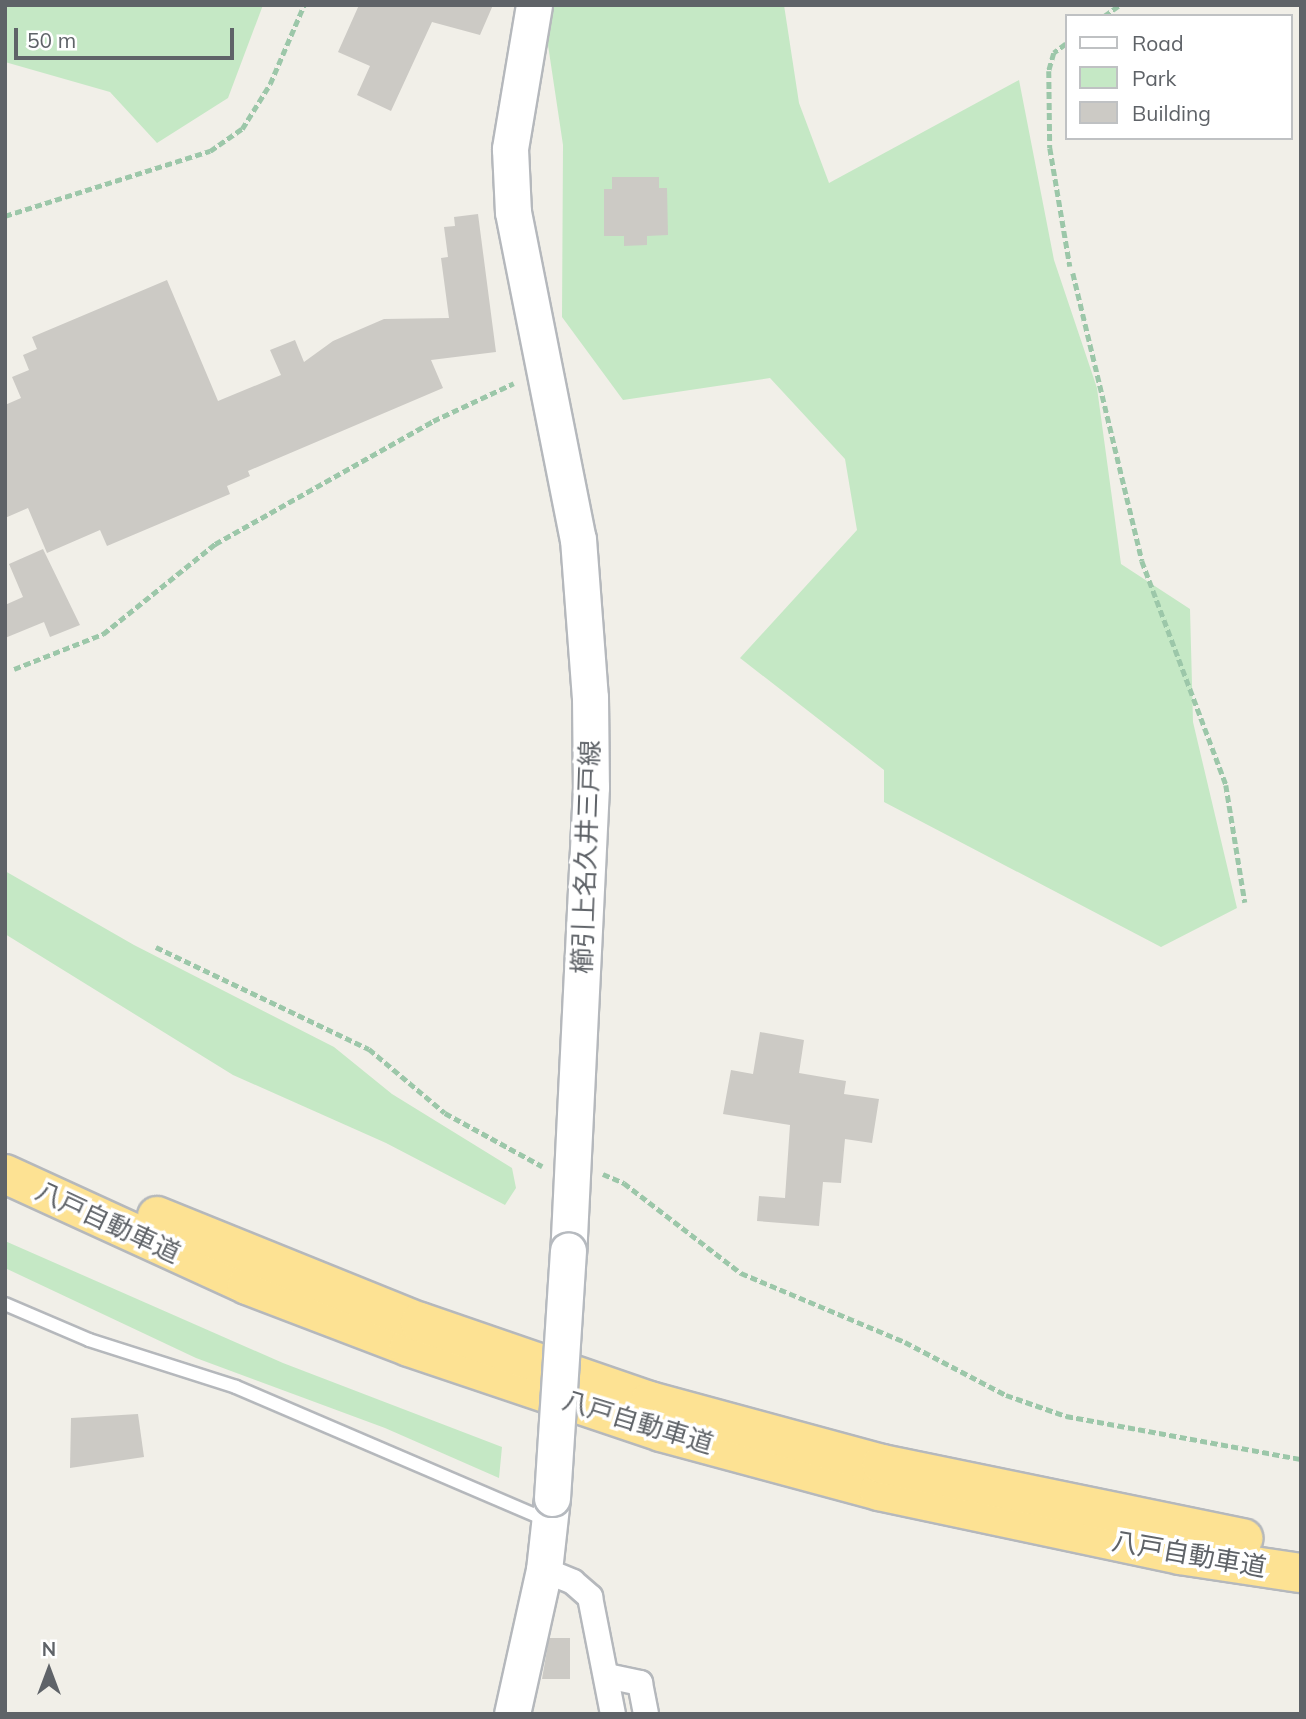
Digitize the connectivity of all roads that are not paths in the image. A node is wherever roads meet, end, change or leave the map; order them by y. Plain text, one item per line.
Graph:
1 (534, 5) edge
2 (5, 1146) edge
3 (5, 1174) edge
4 (5, 1304) edge
5 (551, 1510) junction
6 (1301, 1546) edge
7 (544, 1570) junction
8 (1301, 1573) edge
9 (607, 1676) junction
10 (512, 1714) edge
11 (613, 1714) edge
12 (646, 1714) edge

1 - 5 main road, 櫛引上名久井三戸線, bridge
2 - 6 highway, 八戸自動車道
3 - 8 highway, 八戸自動車道
4 - 5 lane
5 - 7 main road, 櫛引上名久井三戸線
7 - 9 street
7 - 10 main road, 櫛引上名久井三戸線
9 - 11 street
9 - 12 street

